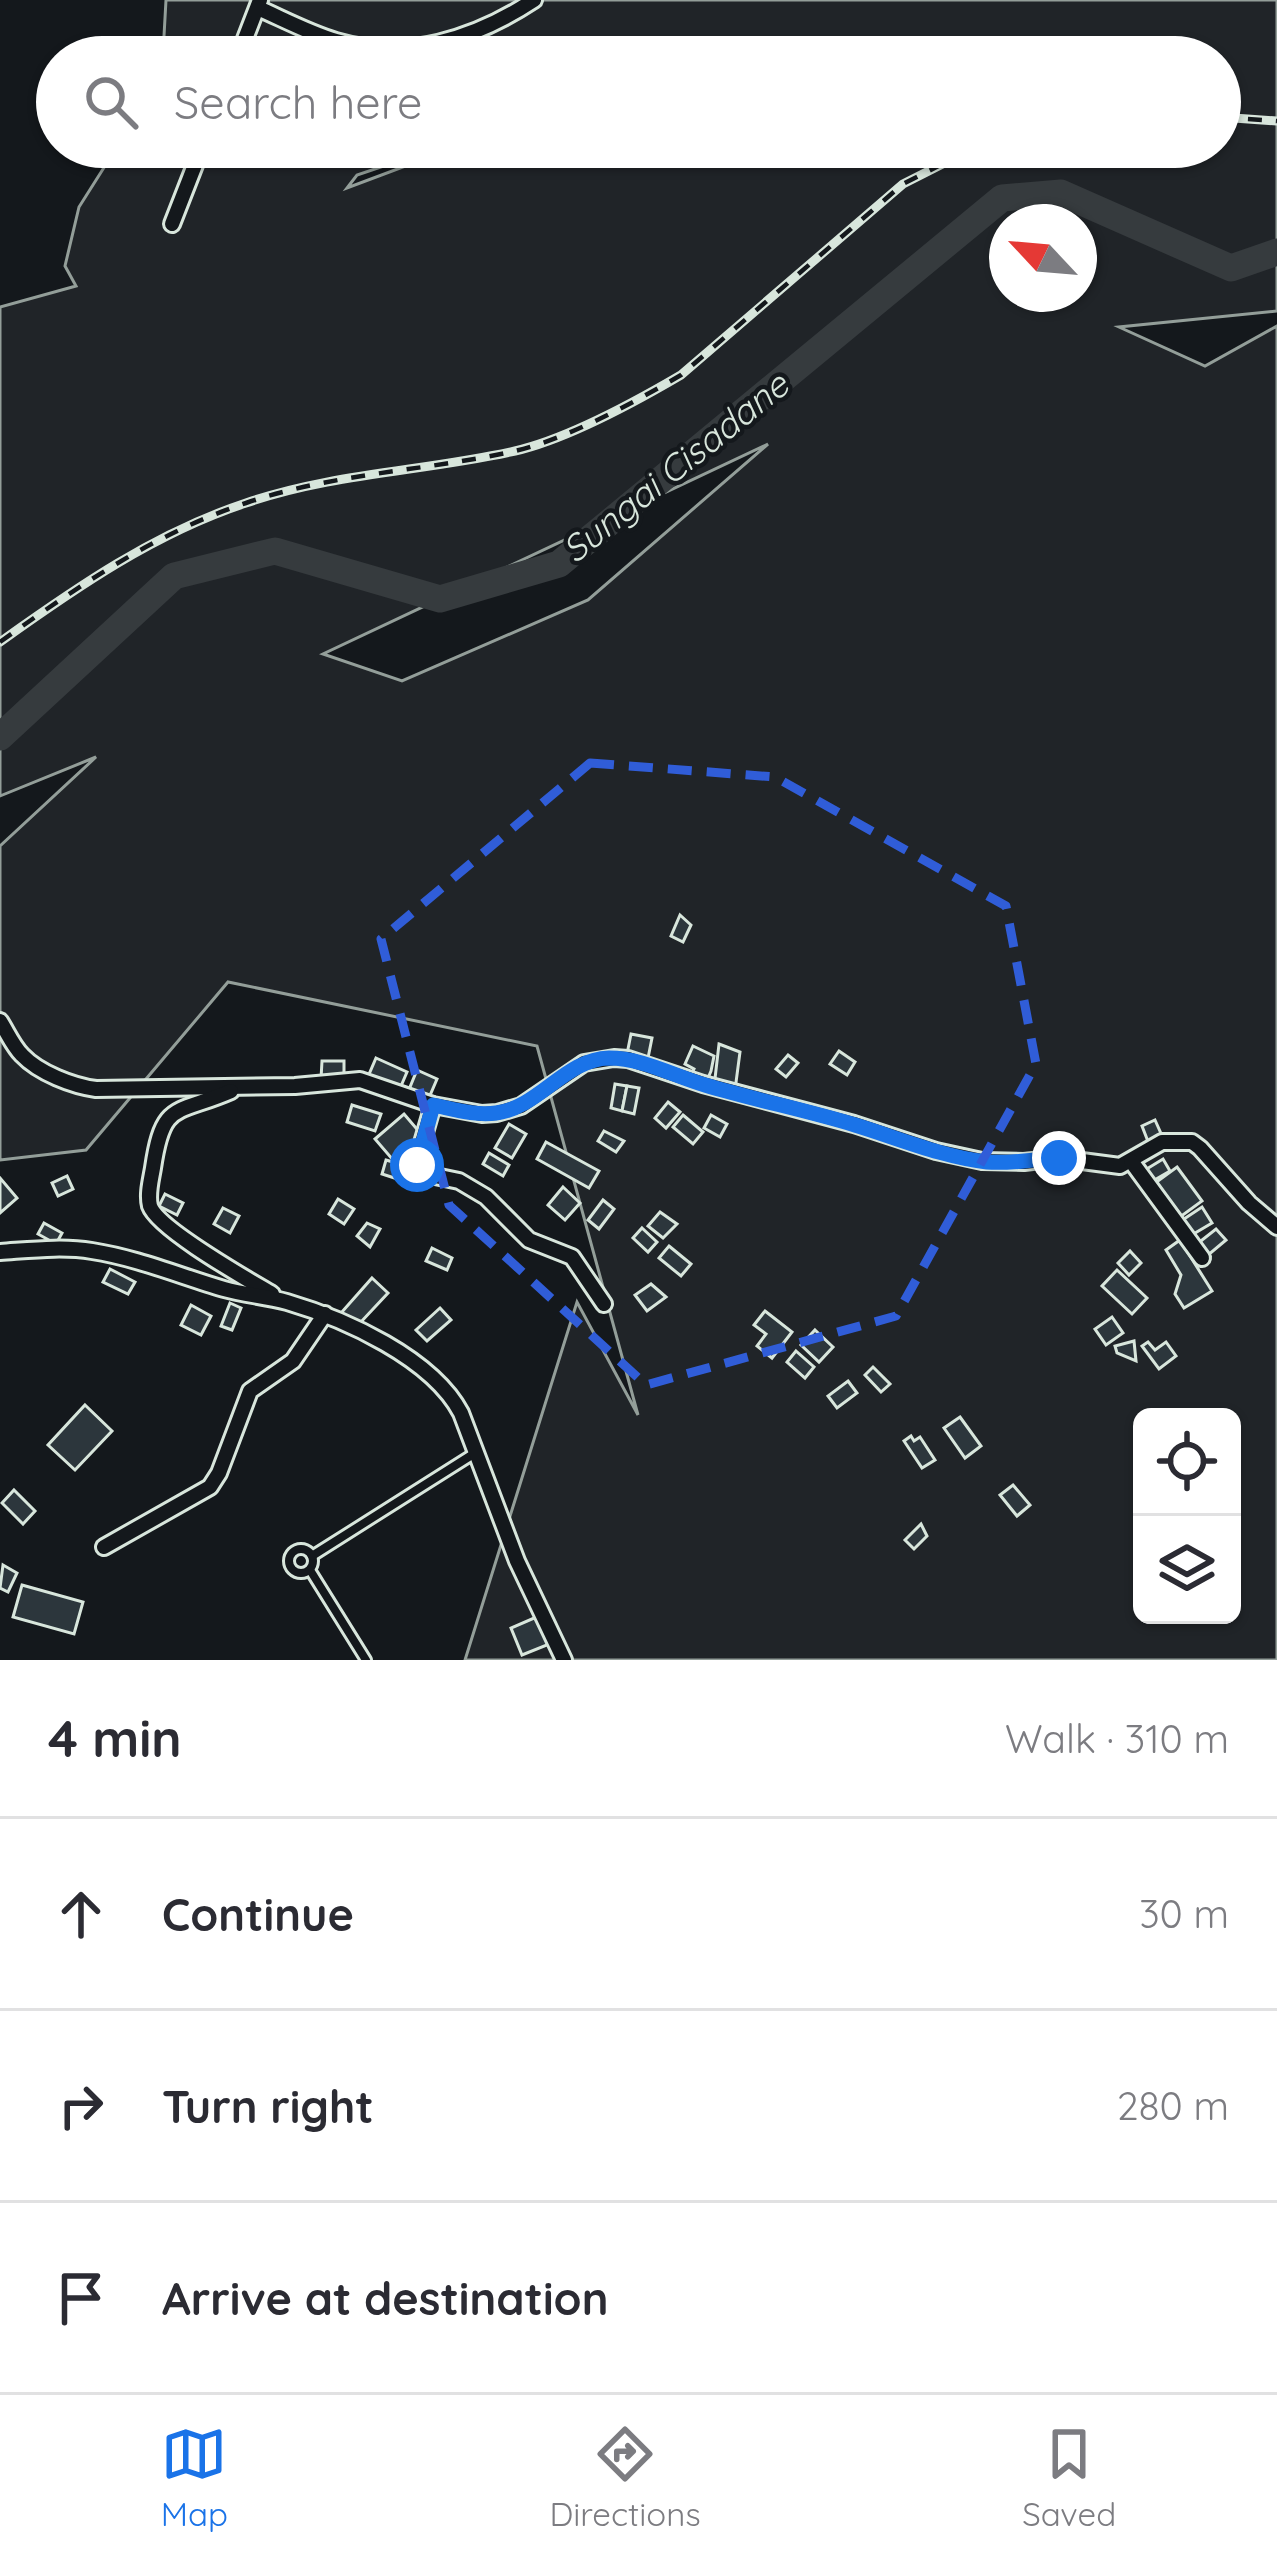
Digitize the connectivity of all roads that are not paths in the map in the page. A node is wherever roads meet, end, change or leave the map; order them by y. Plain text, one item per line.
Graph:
1 (534, 0) edge
2 (259, 4) edge
3 (246, 36) edge
4 (325, 36) edge
5 (456, 36) edge
6 (194, 168) edge
7 (172, 224) dead end
8 (0, 1021) edge
9 (240, 1087) junction
10 (433, 1105) junction
11 (1131, 1161) junction
12 (1277, 1227) edge
13 (0, 1252) edge
14 (1202, 1258) dead end
15 (281, 1300) junction
16 (604, 1304) dead end
17 (325, 1314) junction
18 (476, 1452) junction
19 (104, 1547) dead end
20 (312, 1556) junction
21 (310, 1570) junction
22 (366, 1660) edge
23 (564, 1660) edge

1 - 5 street
2 - 3 street
2 - 4 street
6 - 7 street
8 - 9 street
9 - 10 street
9 - 15 street
10 - 11 street
10 - 16 street
11 - 12 street
11 - 14 street
13 - 15 street
15 - 17 street
17 - 18 street
17 - 19 street
18 - 20 lane
18 - 23 street
20 - 21 lane
20 - 21 lane
21 - 22 lane

